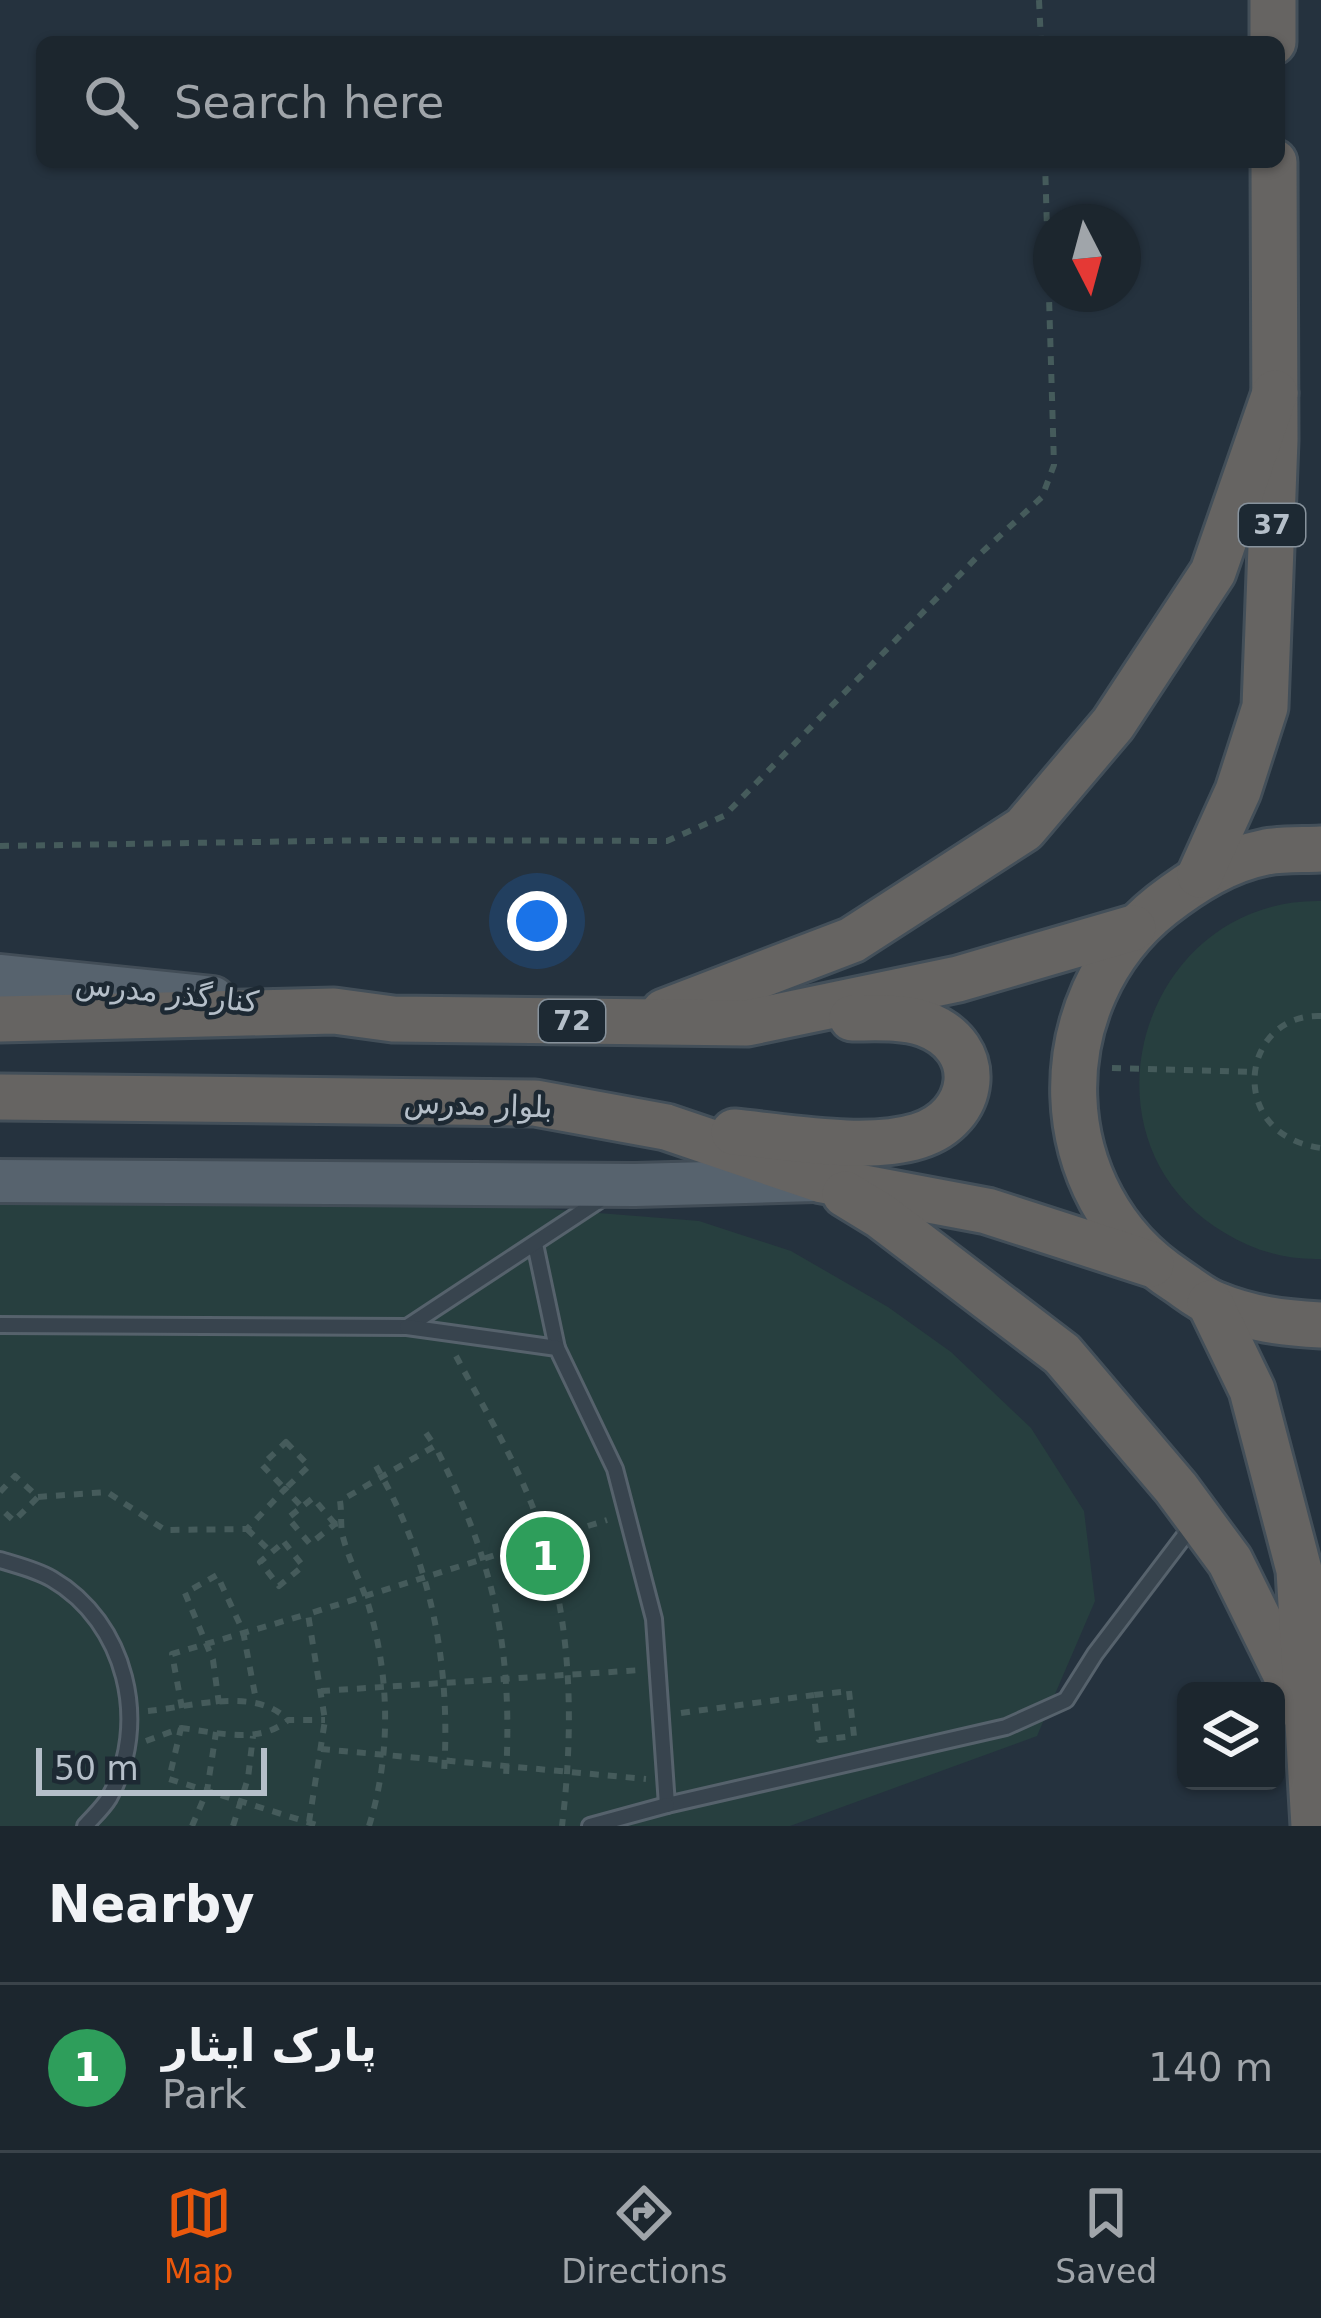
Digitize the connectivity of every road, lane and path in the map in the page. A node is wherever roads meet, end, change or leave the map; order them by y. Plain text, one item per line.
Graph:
1 (1040, 0) edge
2 (1273, 0) edge
3 (1041, 36) edge
4 (1274, 36) edge
5 (1045, 168) edge
6 (1274, 168) edge
7 (1275, 393) junction
8 (0, 846) edge
9 (1321, 849) edge
10 (1201, 875) junction
11 (1133, 928) junction
12 (0, 976) edge
13 (334, 1011) junction
14 (1321, 1016) edge
15 (0, 1019) edge
16 (766, 1019) junction
17 (637, 1022) junction
18 (1073, 1067) junction
19 (1254, 1072) junction
20 (0, 1097) edge
21 (666, 1127) junction
22 (1321, 1148) edge
23 (822, 1180) junction
24 (0, 1181) edge
25 (635, 1185) junction
26 (536, 1244) junction
27 (1151, 1264) junction
28 (1210, 1303) junction
29 (0, 1325) edge
30 (1321, 1325) edge
31 (407, 1327) junction
32 (442, 1332) junction
33 (557, 1348) junction
34 (426, 1433) dead end
35 (435, 1446) junction
36 (376, 1466) dead end
37 (382, 1476) junction
38 (285, 1489) junction
39 (0, 1492) edge
40 (38, 1497) junction
41 (302, 1507) junction
42 (0, 1508) edge
43 (627, 1514) junction
44 (1198, 1518) junction
45 (338, 1523) junction
46 (247, 1529) junction
47 (298, 1530) junction
48 (543, 1540) junction
49 (284, 1542) junction
50 (271, 1552) junction
51 (484, 1558) junction
52 (0, 1560) edge
53 (425, 1577) junction
54 (366, 1596) junction
55 (308, 1614) junction
56 (243, 1631) junction
57 (207, 1643) junction
58 (657, 1669) junction
59 (568, 1675) junction
60 (506, 1678) junction
61 (445, 1683) junction
62 (383, 1687) junction
63 (321, 1691) junction
64 (814, 1695) junction
65 (256, 1700) junction
66 (219, 1704) junction
67 (182, 1708) junction
68 (131, 1712) junction
69 (661, 1716) junction
70 (1308, 1719) junction
71 (287, 1720) junction
72 (325, 1720) junction
73 (181, 1728) junction
74 (216, 1732) junction
75 (253, 1736) junction
76 (128, 1748) junction
77 (321, 1749) junction
78 (383, 1755) junction
79 (445, 1760) junction
80 (506, 1766) junction
81 (568, 1771) junction
82 (444, 1773) dead end
83 (506, 1777) dead end
84 (666, 1780) junction
85 (206, 1791) junction
86 (241, 1802) junction
87 (667, 1805) junction
88 (309, 1822) junction
89 (85, 1826) edge
90 (192, 1826) edge
91 (233, 1826) edge
92 (320, 1826) edge
93 (369, 1826) edge
94 (562, 1826) edge
95 (590, 1826) edge
96 (1315, 1826) edge

1 - 3 path
2 - 4 highway
5 - 8 path
6 - 7 highway, 37
7 - 10 highway, 37
7 - 17 highway
9 - 10 highway, 37
10 - 11 highway, 37
11 - 16 highway, 72
11 - 18 highway, 37
12 - 13 main road, کنارگذر مدرس
13 - 15 highway, 72
13 - 17 highway, 72
14 - 19 path
16 - 17 highway, 72
16 - 21 highway
18 - 19 path
18 - 27 highway, 37
19 - 22 path
20 - 21 highway, بلوار مدرس
21 - 23 highway, بلوار مدرس
23 - 25 main road
23 - 27 highway, بلوار مدرس
23 - 44 highway
24 - 25 main road
25 - 26 lane
26 - 31 lane
26 - 33 lane
27 - 28 highway, 37
28 - 30 highway, 37
28 - 70 highway
29 - 31 lane
31 - 32 lane
32 - 33 lane
32 - 48 path
33 - 43 lane
34 - 35 path
35 - 37 path
35 - 51 path
36 - 37 path
37 - 45 path
37 - 53 path
38 - 38 path
38 - 41 path
38 - 46 path
39 - 40 path
40 - 42 path
40 - 46 path
41 - 45 path
41 - 47 path
43 - 48 path
43 - 58 lane
44 - 70 highway
44 - 87 lane
45 - 47 path
45 - 54 path
46 - 50 path
47 - 49 path
48 - 51 path
48 - 59 path
49 - 50 path
49 - 50 path
51 - 53 path
51 - 60 path
52 - 68 lane
53 - 54 path
53 - 61 path
54 - 55 path
54 - 62 path
55 - 56 path
55 - 63 path
56 - 57 path
56 - 57 path
56 - 65 path
57 - 66 path
57 - 67 path
58 - 59 path
58 - 69 lane
59 - 60 path
59 - 81 path
60 - 61 path
60 - 80 path
61 - 62 path
61 - 79 path
62 - 63 path
62 - 78 path
63 - 72 path
64 - 64 path
64 - 69 path
65 - 66 path
65 - 71 path
66 - 67 path
67 - 68 path
68 - 76 lane
69 - 84 lane
70 - 96 highway
71 - 72 path
71 - 75 path
72 - 77 path
73 - 74 path
73 - 76 path
73 - 85 path
74 - 75 path
74 - 85 path
75 - 86 path
76 - 89 lane
77 - 78 path
77 - 88 path
78 - 79 path
78 - 93 path
79 - 80 path
79 - 82 path
80 - 81 path
80 - 83 path
81 - 84 path
81 - 94 path
84 - 87 lane
85 - 86 path
85 - 90 path
86 - 88 path
86 - 91 path
87 - 95 lane
88 - 92 path

